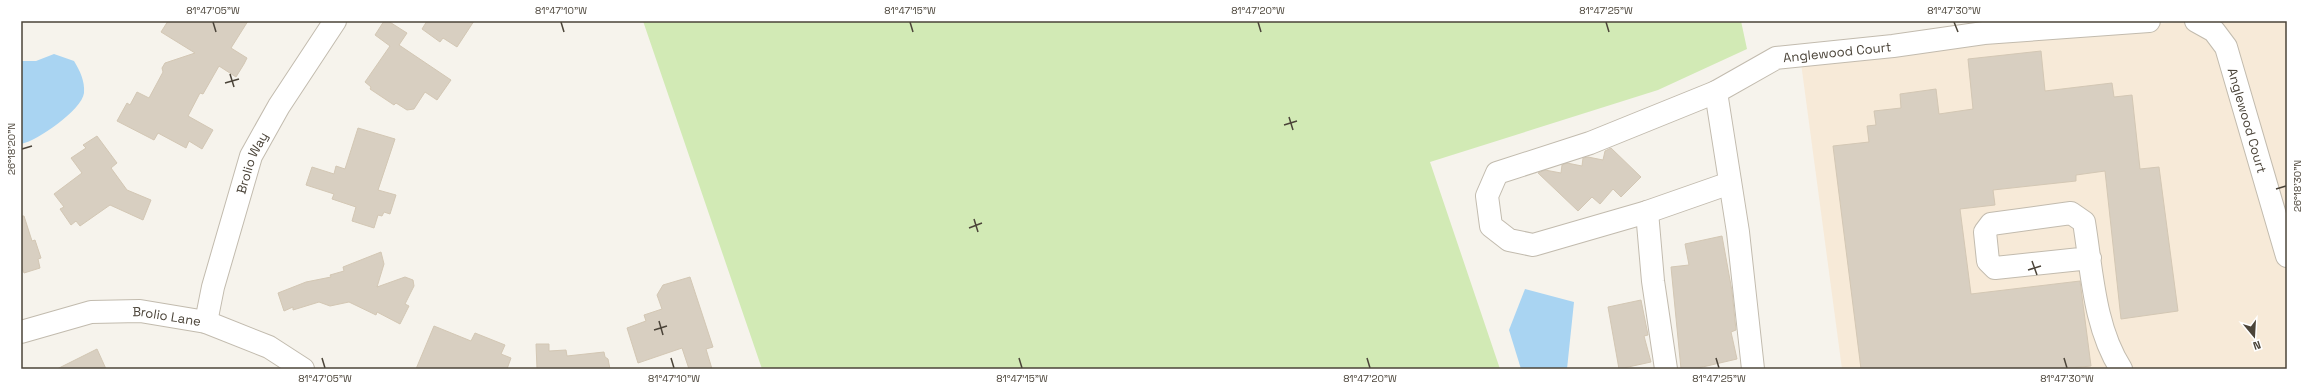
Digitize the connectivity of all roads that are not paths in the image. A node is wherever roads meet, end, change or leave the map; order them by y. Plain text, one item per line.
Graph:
1 (335, 21) edge
2 (2149, 21) edge
3 (2196, 21) edge
4 (1716, 92) junction
5 (1730, 183) junction
6 (1647, 212) junction
7 (2287, 256) edge
8 (2090, 258) junction
9 (206, 322) junction
10 (21, 332) edge
11 (303, 369) edge
12 (1666, 369) edge
13 (1753, 369) edge
14 (2121, 369) edge

1 - 9 street, Brolio Way
2 - 4 street, Anglewood Court
3 - 7 street, Anglewood Court
4 - 5 street
4 - 6 street, Anglewood Court
5 - 6 street
5 - 13 street
6 - 12 street
8 - 8 street
8 - 14 street
9 - 10 street, Brolio Lane
9 - 11 street, Brolio Lane

